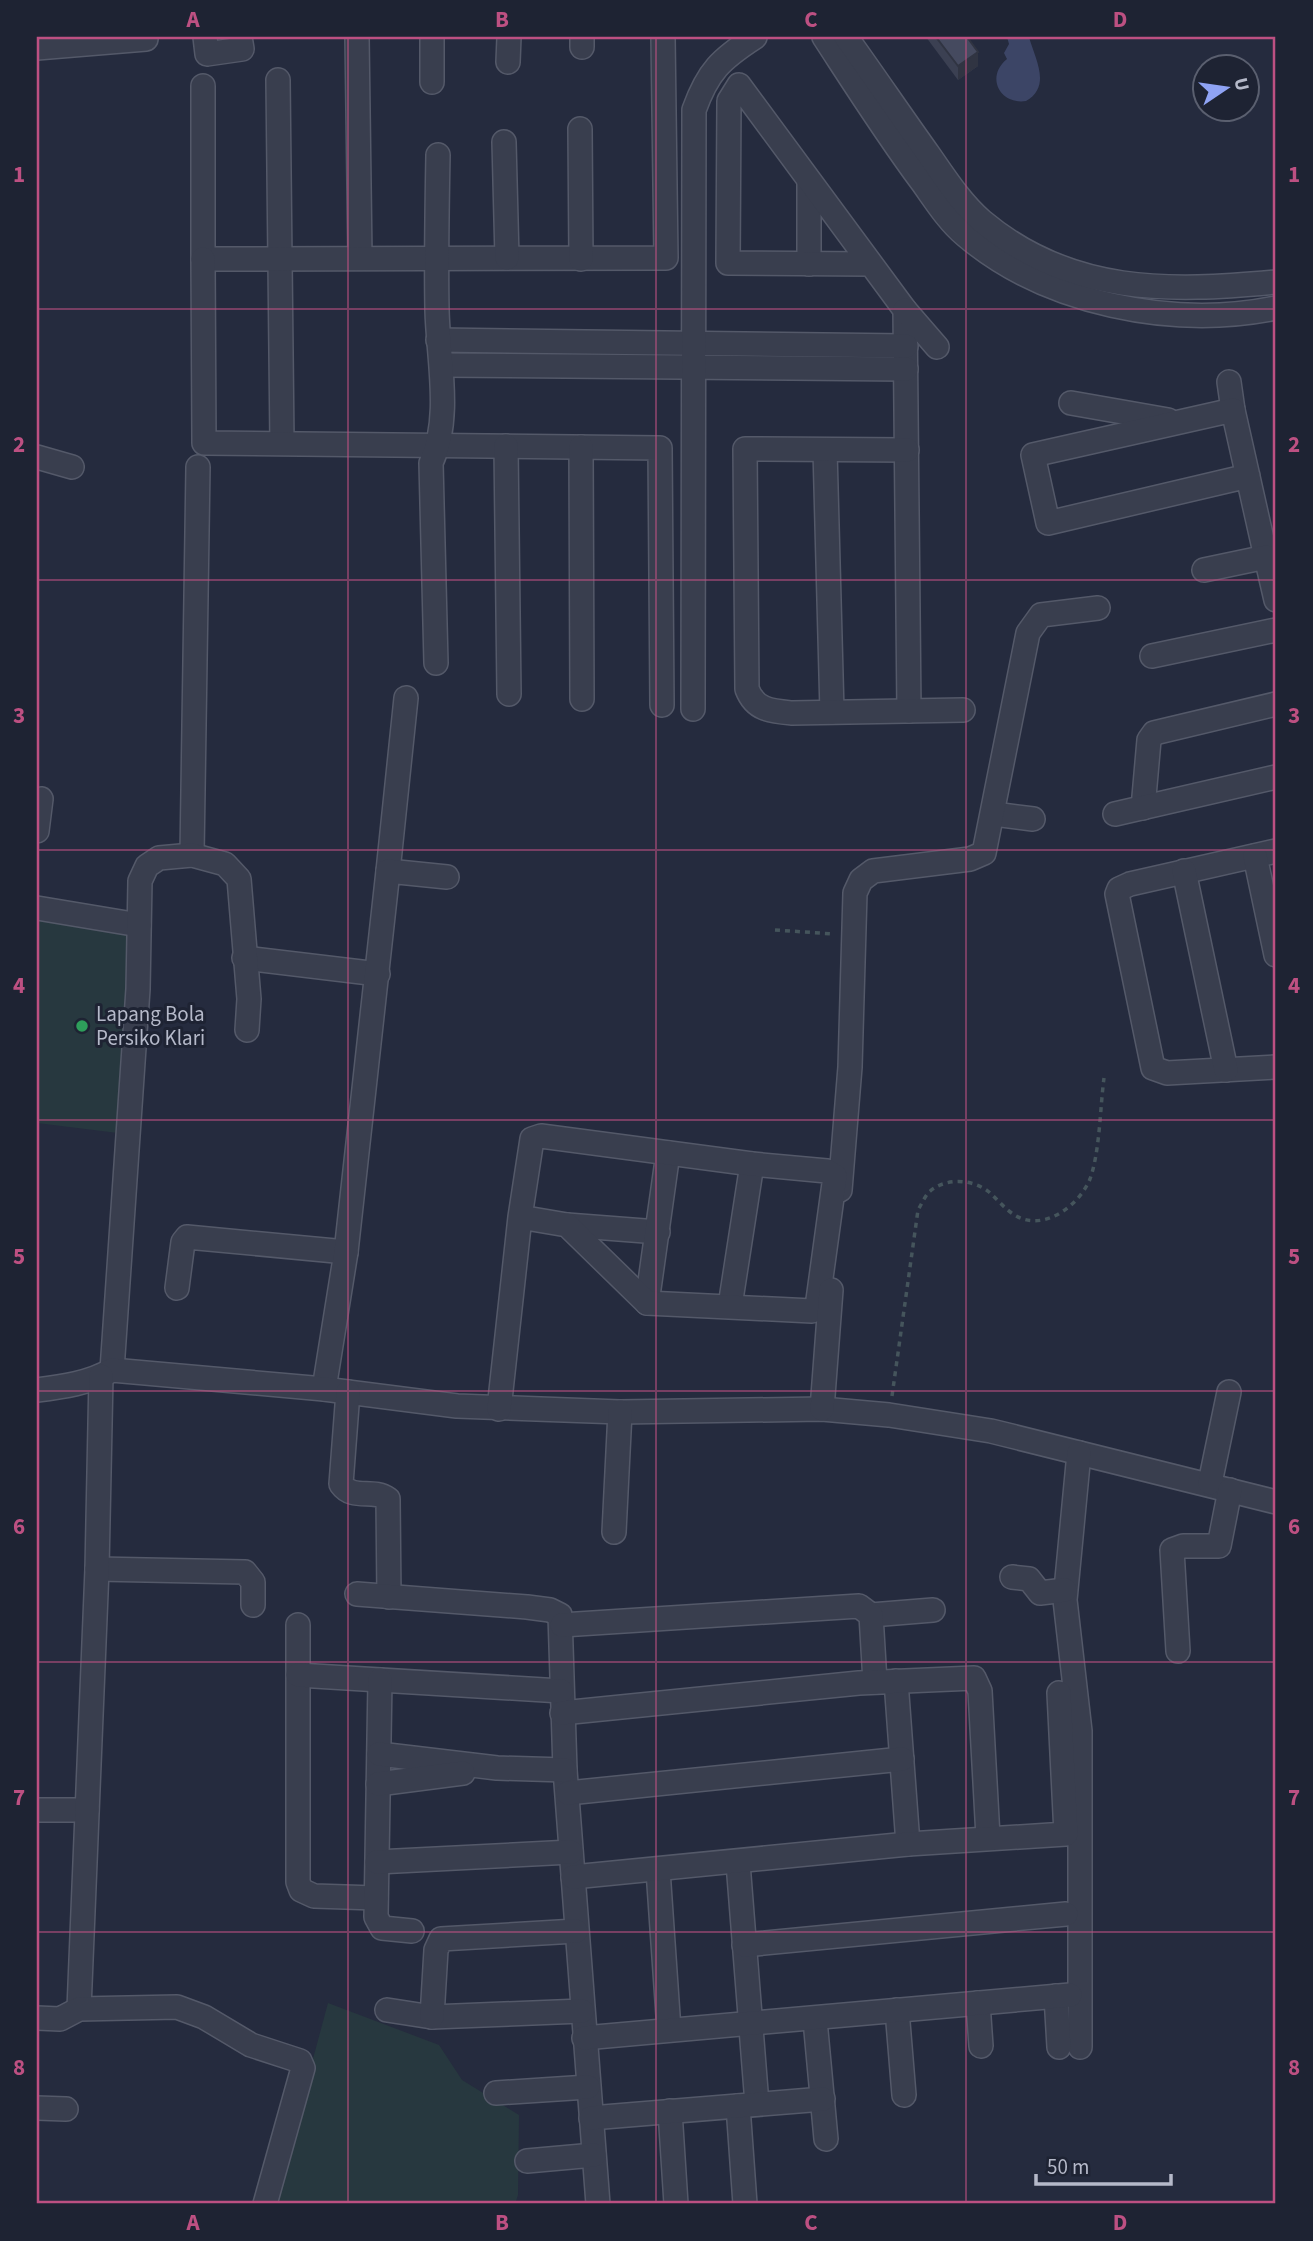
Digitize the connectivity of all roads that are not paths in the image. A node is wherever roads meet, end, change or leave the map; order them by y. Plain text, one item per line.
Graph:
1 (146, 37) edge
2 (205, 37) edge
3 (240, 37) edge
4 (357, 37) edge
5 (432, 37) edge
6 (509, 37) edge
7 (663, 37) edge
8 (755, 37) edge
9 (824, 37) edge
10 (846, 37) edge
11 (73, 40) edge
12 (37, 48) edge
13 (508, 62) dead end
14 (278, 80) dead end
15 (432, 82) dead end
16 (203, 86) dead end
17 (887, 114) junction
18 (580, 129) dead end
19 (504, 142) dead end
20 (438, 155) dead end
21 (809, 183) junction
22 (278, 257) junction
23 (360, 257) junction
24 (436, 258) junction
25 (507, 258) junction
26 (203, 259) junction
27 (581, 259) junction
28 (810, 264) junction
29 (871, 264) junction
30 (1276, 282) edge
31 (1276, 308) edge
32 (905, 310) junction
33 (438, 340) junction
34 (694, 343) junction
35 (906, 346) junction
36 (937, 347) dead end
37 (442, 365) junction
38 (694, 368) junction
39 (906, 369) junction
40 (1229, 382) dead end
41 (1071, 403) dead end
42 (1233, 410) junction
43 (1181, 422) junction
44 (282, 443) junction
45 (439, 446) junction
46 (506, 446) junction
47 (581, 447) junction
48 (825, 450) junction
49 (907, 450) junction
50 (37, 457) edge
51 (72, 467) dead end
52 (198, 467) dead end
53 (1248, 476) junction
54 (1266, 557) junction
55 (1204, 570) dead end
56 (1275, 591) edge
57 (1098, 608) dead end
58 (1276, 630) edge
59 (1152, 656) dead end
60 (436, 663) dead end
61 (509, 694) dead end
62 (406, 698) dead end
63 (582, 699) dead end
64 (1276, 704) edge
65 (662, 705) dead end
66 (693, 709) dead end
67 (963, 710) dead end
68 (909, 711) junction
69 (832, 712) junction
70 (1276, 777) edge
71 (41, 799) dead end
72 (1143, 808) junction
73 (994, 814) junction
74 (1115, 814) dead end
75 (1033, 819) dead end
76 (37, 831) edge
77 (1266, 854) edge
78 (192, 856) junction
79 (388, 871) junction
80 (1184, 871) junction
81 (447, 877) dead end
82 (37, 908) edge
83 (139, 925) junction
84 (1276, 955) edge
85 (244, 958) junction
86 (378, 974) junction
87 (247, 1030) dead end
88 (1276, 1067) edge
89 (1226, 1070) junction
90 (668, 1153) junction
91 (752, 1164) junction
92 (838, 1176) junction
93 (520, 1217) junction
94 (567, 1225) junction
95 (658, 1232) junction
96 (345, 1252) junction
97 (177, 1288) dead end
98 (647, 1303) junction
99 (730, 1306) junction
100 (107, 1373) junction
101 (324, 1389) junction
102 (37, 1390) edge
103 (348, 1392) junction
104 (1230, 1392) dead end
105 (499, 1409) junction
106 (822, 1409) junction
107 (620, 1412) junction
108 (1079, 1453) junction
109 (1220, 1487) junction
110 (1276, 1502) edge
111 (614, 1532) dead end
112 (97, 1569) junction
113 (1012, 1577) dead end
114 (1065, 1590) junction
115 (357, 1594) dead end
116 (389, 1597) junction
117 (253, 1605) dead end
118 (933, 1610) dead end
119 (870, 1615) junction
120 (298, 1625) dead end
121 (562, 1625) junction
122 (1178, 1651) dead end
123 (298, 1675) junction
124 (380, 1680) junction
125 (885, 1682) junction
126 (1059, 1693) dead end
127 (562, 1702) junction
128 (379, 1754) junction
129 (902, 1759) junction
130 (497, 1768) junction
131 (565, 1770) junction
132 (379, 1784) junction
133 (568, 1793) junction
134 (37, 1810) edge
135 (87, 1810) junction
136 (988, 1837) junction
137 (908, 1844) junction
138 (571, 1852) junction
139 (377, 1862) junction
140 (738, 1863) junction
141 (658, 1870) junction
142 (573, 1877) junction
143 (376, 1898) junction
144 (1066, 1914) dead end
145 (412, 1931) dead end
146 (576, 1931) junction
147 (744, 1945) junction
148 (978, 2003) junction
149 (79, 2009) junction
150 (387, 2010) dead end
151 (897, 2010) junction
152 (582, 2011) junction
153 (432, 2017) junction
154 (37, 2018) edge
155 (815, 2020) junction
156 (749, 2024) junction
157 (669, 2030) junction
158 (584, 2038) junction
159 (981, 2046) dead end
160 (589, 2087) junction
161 (496, 2093) dead end
162 (904, 2095) dead end
163 (823, 2099) junction
164 (748, 2105) junction
165 (37, 2108) edge
166 (66, 2109) dead end
167 (670, 2111) junction
168 (591, 2119) junction
169 (826, 2139) dead end
170 (594, 2155) junction
171 (527, 2161) dead end
172 (265, 2204) edge
173 (598, 2204) edge
174 (676, 2204) edge
175 (746, 2204) edge

1 - 11 street
2 - 3 street
4 - 23 street
5 - 15 street
6 - 13 street
7 - 27 street
8 - 34 street
9 - 17 street
10 - 17 street
11 - 12 street
14 - 22 street
16 - 26 street
17 - 30 street
17 - 31 street
18 - 27 street
19 - 25 street
20 - 24 street
21 - 28 street
21 - 28 street
21 - 29 street
22 - 23 street
22 - 26 street
22 - 44 street
23 - 24 street
24 - 25 street
24 - 33 street
25 - 27 street
26 - 44 street
28 - 29 street
29 - 32 street
32 - 35 street
32 - 36 street
33 - 34 street
33 - 37 street
34 - 35 street
34 - 38 street
35 - 39 street
37 - 38 street
37 - 45 street
38 - 39 street
38 - 66 street
39 - 49 street
40 - 42 street
41 - 43 street
42 - 43 street
42 - 53 street
43 - 53 street
44 - 45 street
45 - 46 street
45 - 60 street
46 - 47 street
46 - 61 street
47 - 63 street
47 - 65 street
48 - 49 street
48 - 69 street
48 - 69 street
49 - 68 street
50 - 51 street
52 - 78 street
53 - 54 street
54 - 55 street
54 - 56 street
57 - 73 street
58 - 59 street
62 - 79 street
64 - 72 street
67 - 68 street
68 - 69 street
70 - 72 street
71 - 76 street
72 - 74 street
73 - 75 street
73 - 92 street
77 - 80 street
77 - 84 street
78 - 83 street
78 - 85 street
79 - 81 street
79 - 86 street
80 - 89 street
80 - 89 street
82 - 83 street
83 - 100 street
85 - 86 street
85 - 87 street
86 - 96 street
88 - 89 street
90 - 91 street
90 - 93 street
90 - 95 street
91 - 92 street
91 - 99 street
92 - 99 street
92 - 106 street
93 - 94 street
93 - 105 street
94 - 95 street
94 - 98 street
95 - 98 street
96 - 97 street
96 - 101 street
98 - 99 street
100 - 101 street
100 - 102 street
100 - 112 street
101 - 103 street
103 - 105 street
103 - 116 street
104 - 109 street
105 - 107 street
106 - 107 street
106 - 108 street
107 - 111 street
108 - 109 street
108 - 114 street
109 - 110 street
109 - 122 street
112 - 117 street
112 - 135 street
113 - 114 street
114 - 148 street
115 - 116 street
116 - 121 street
118 - 119 street
119 - 121 street
119 - 125 street
120 - 123 street
121 - 127 street
123 - 124 street
123 - 143 street
124 - 127 street
124 - 128 street
125 - 127 street
125 - 129 street
125 - 136 street
126 - 136 street
127 - 131 street
128 - 130 street
128 - 132 street
129 - 133 street
129 - 137 street
130 - 131 street
130 - 132 street
131 - 133 street
132 - 139 street
133 - 138 street
134 - 135 street
135 - 149 street
136 - 137 street
137 - 140 street
138 - 139 street
138 - 142 street
139 - 143 street
140 - 141 street
140 - 147 street
141 - 142 street
141 - 157 street
142 - 146 street
143 - 145 street
144 - 147 street
146 - 152 street
146 - 153 street
147 - 156 street
148 - 151 street
148 - 159 street
149 - 154 street
149 - 172 street
150 - 153 street
151 - 155 street
151 - 162 street
152 - 153 street
152 - 158 street
155 - 156 street
155 - 163 street
156 - 157 street
156 - 164 street
157 - 158 street
158 - 160 street
160 - 161 street
160 - 168 street
163 - 164 street
163 - 169 street
164 - 167 street
164 - 175 street
165 - 166 street
167 - 168 street
167 - 174 street
168 - 170 street
170 - 171 street
170 - 173 street

